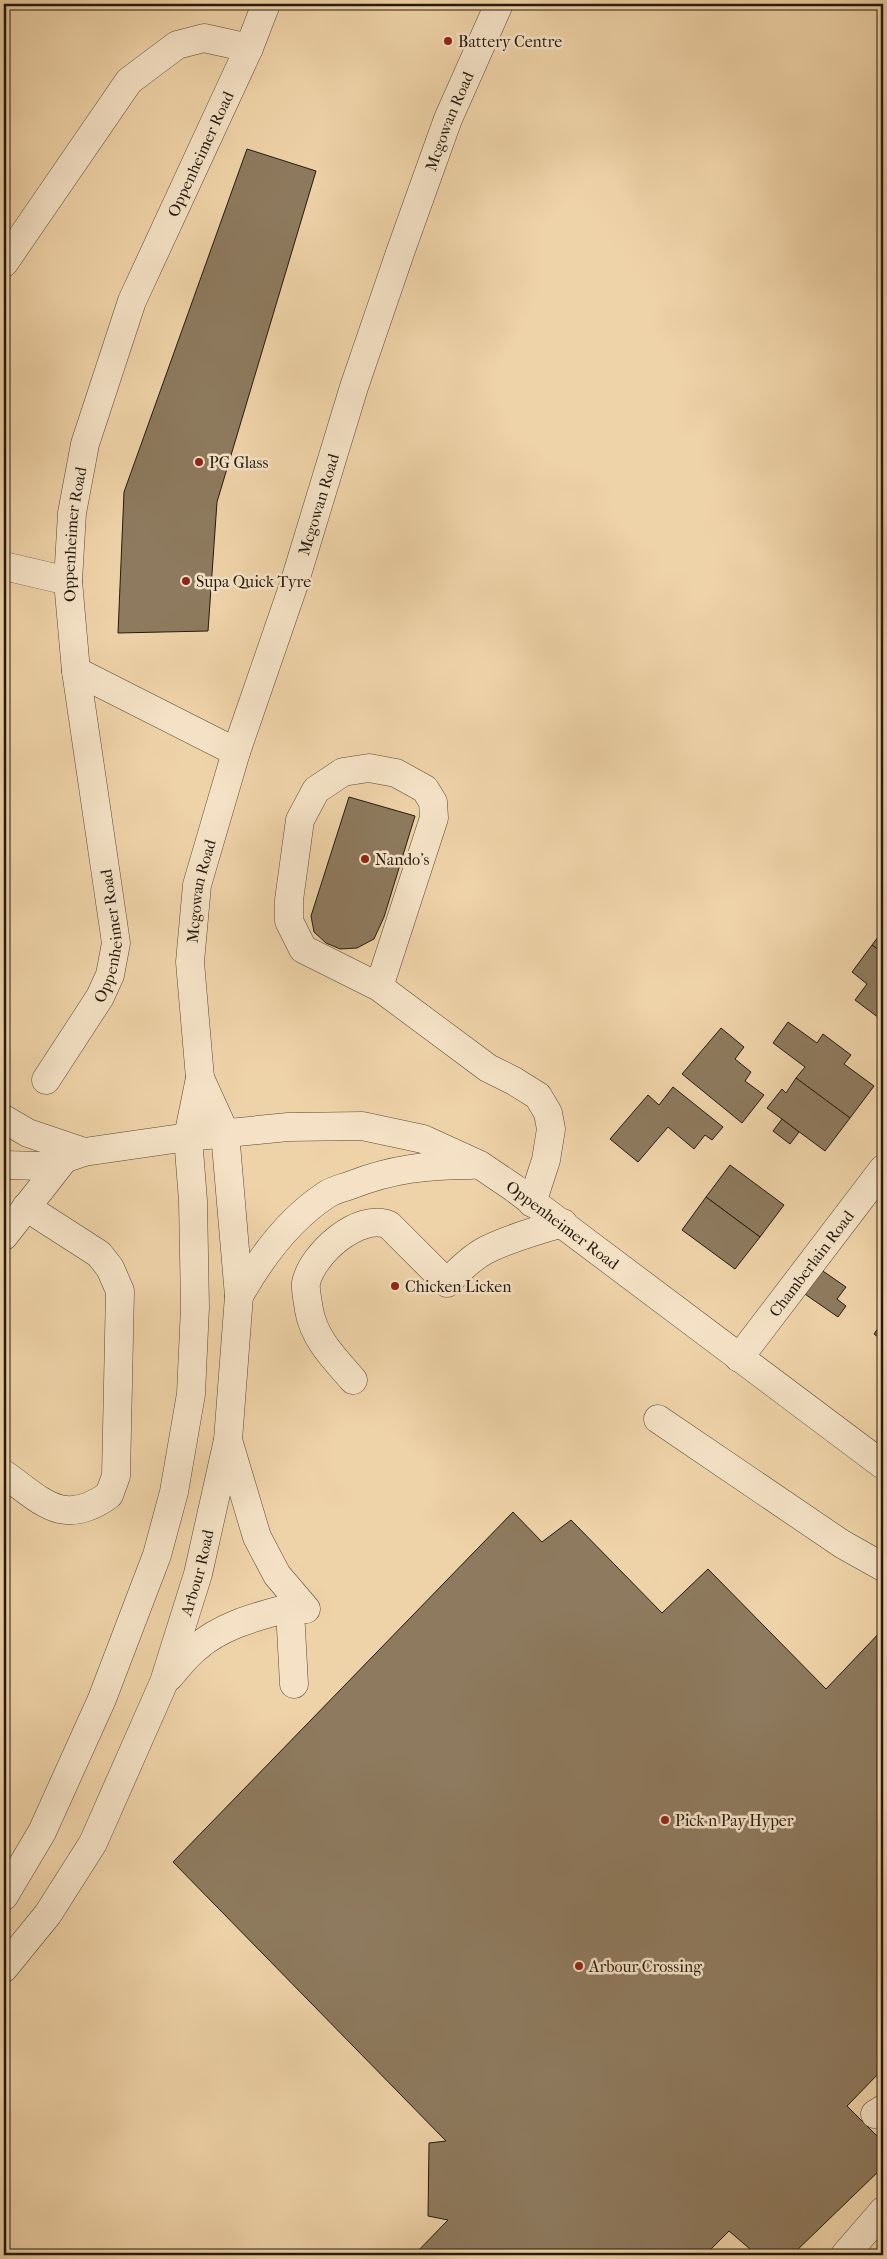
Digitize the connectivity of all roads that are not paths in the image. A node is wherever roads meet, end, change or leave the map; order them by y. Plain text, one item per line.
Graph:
1 (266, 4) edge
2 (499, 4) edge
3 (249, 48) junction
4 (4, 263) edge
5 (4, 566) edge
6 (68, 581) junction
7 (76, 672) junction
8 (236, 752) junction
9 (379, 987) junction
10 (200, 1078) junction
11 (46, 1080) dead end
12 (4, 1119) edge
13 (225, 1133) junction
14 (188, 1136) junction
15 (74, 1155) junction
16 (4, 1165) edge
17 (480, 1165) junction
18 (883, 1169) edge
19 (532, 1204) junction
20 (26, 1207) junction
21 (564, 1223) junction
22 (4, 1236) edge
23 (239, 1296) junction
24 (739, 1358) junction
25 (353, 1380) dead end
26 (658, 1419) dead end
27 (228, 1440) junction
28 (883, 1465) edge
29 (4, 1474) edge
30 (883, 1567) edge
31 (292, 1610) junction
32 (164, 1682) junction
33 (294, 1684) dead end
34 (4, 1896) edge
35 (4, 1968) edge
36 (883, 2211) edge
37 (844, 2255) edge

1 - 3 street, Oppenheimer Road
2 - 8 street, Mcgowan Road
3 - 4 street
3 - 6 street, Oppenheimer Road
5 - 6 street
6 - 7 street, Oppenheimer Road
7 - 8 street
7 - 11 street, Oppenheimer Road
8 - 10 street, Mcgowan Road
9 - 9 street
9 - 19 street
10 - 13 street, Mcgowan Road
10 - 14 street, Mcgowan Road
12 - 15 street
13 - 14 street, Oppenheimer Road
13 - 17 street, Oppenheimer Road
13 - 23 street, Arbour Road
14 - 15 street, Oppenheimer Road
14 - 34 street
15 - 16 street, Oppenheimer Road
15 - 20 street
17 - 19 street, Oppenheimer Road
17 - 23 street
18 - 24 street, Chamberlain Road
19 - 21 street, Oppenheimer Road
20 - 22 street
20 - 29 street
21 - 24 street, Oppenheimer Road
21 - 25 street
23 - 27 street, Arbour Road
24 - 28 street, Oppenheimer Road
26 - 30 street
27 - 31 street
27 - 32 street, Arbour Road
31 - 32 street
31 - 33 street
32 - 35 street, Arbour Road
36 - 37 street

